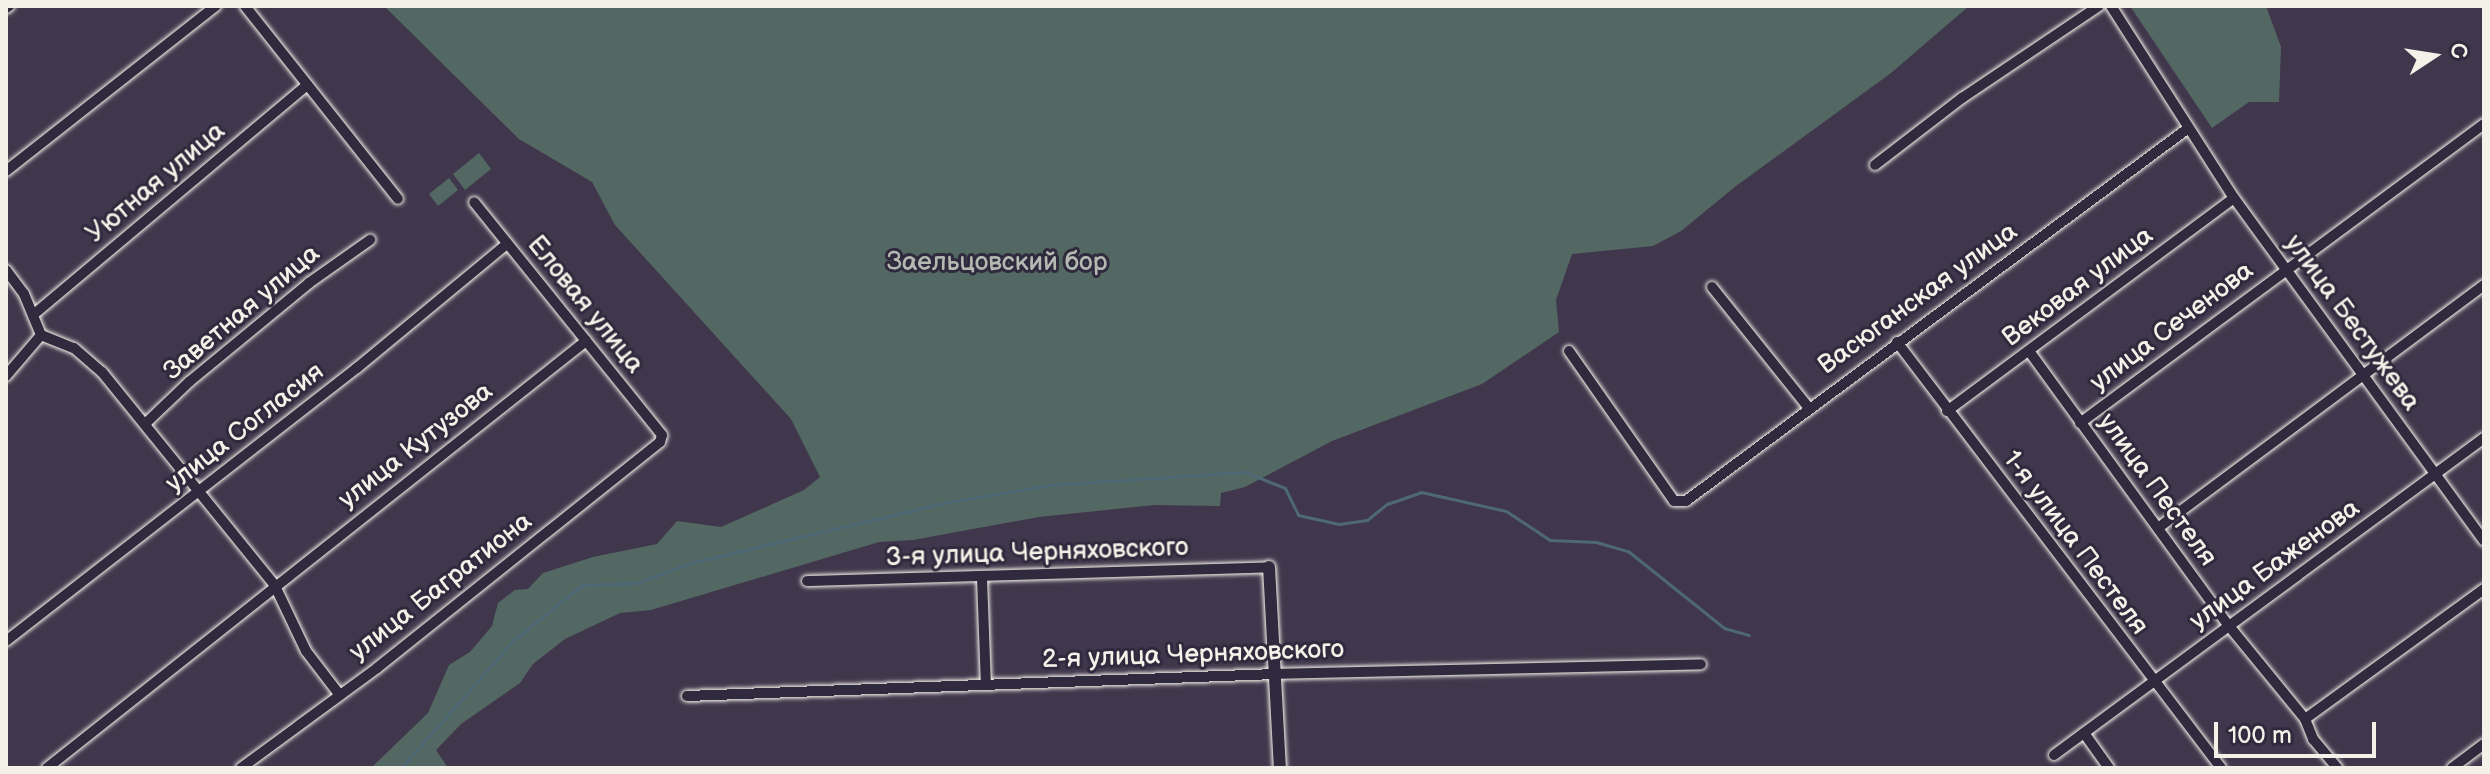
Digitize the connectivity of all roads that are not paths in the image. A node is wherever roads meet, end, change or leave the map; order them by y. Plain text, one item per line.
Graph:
1 (216, 6) edge
2 (245, 6) edge
3 (2099, 6) edge
4 (2111, 6) edge
5 (307, 85) junction
6 (2484, 124) edge
7 (2187, 129) junction
8 (1875, 165) dead end
9 (6, 171) edge
10 (2234, 198) junction
11 (398, 199) dead end
12 (474, 202) dead end
13 (370, 240) dead end
14 (507, 244) junction
15 (6, 270) edge
16 (2287, 270) junction
17 (2484, 285) edge
18 (1712, 287) dead end
19 (33, 315) junction
20 (41, 335) junction
21 (586, 341) junction
22 (1897, 342) junction
23 (1569, 351) dead end
24 (2029, 351) junction
25 (6, 376) edge
26 (2363, 376) junction
27 (1808, 407) junction
28 (1947, 411) junction
29 (2080, 423) junction
30 (145, 424) junction
31 (662, 435) joint
32 (2484, 438) edge
33 (2434, 475) junction
34 (200, 492) junction
35 (2158, 528) junction
36 (2484, 541) edge
37 (1269, 567) joint
38 (982, 578) junction
39 (807, 581) dead end
40 (275, 586) junction
41 (2484, 589) edge
42 (2229, 626) junction
43 (6, 641) edge
44 (1701, 664) dead end
45 (1275, 674) junction
46 (2153, 683) junction
47 (986, 685) junction
48 (339, 694) junction
49 (687, 696) dead end
50 (2305, 719) junction
51 (2084, 733) junction
52 (2484, 744) edge
53 (2054, 755) dead end
54 (47, 768) edge
55 (241, 768) edge
56 (1280, 768) edge
57 (2109, 768) edge
58 (2221, 768) edge
59 (2337, 768) edge
60 (2452, 768) edge

1 - 9 street
2 - 5 street
3 - 8 street
4 - 7 street, улица Бестужева
5 - 11 street
5 - 19 street, Уютная улица
6 - 16 street, улица Сеченова
7 - 10 street, улица Бестужева
7 - 22 street, Васюганская улица
10 - 16 street, улица Бестужева
10 - 24 street, Вековая улица
12 - 14 street, Еловая улица
13 - 30 street, Заветная улица
14 - 21 street, Еловая улица
14 - 34 street, улица Согласия
15 - 19 street
16 - 26 street, улица Бестужева
16 - 29 street, улица Сеченова
17 - 26 street
18 - 27 street
19 - 20 street
20 - 25 street
20 - 30 street
21 - 31 street, Еловая улица
21 - 40 street, улица Кутузова
22 - 27 street, Васюганская улица
22 - 28 street, 1-я улица Пестеля
23 - 27 street, Васюганская улица
24 - 28 street, Вековая улица
24 - 29 street, улица Пестеля
26 - 33 street, улица Бестужева
26 - 35 street
28 - 46 street, 1-я улица Пестеля
29 - 35 street, улица Пестеля
30 - 34 street
31 - 48 street, улица Багратиона
32 - 33 street, улица Баженова
33 - 36 street, улица Бестужева
33 - 42 street, улица Баженова
34 - 40 street
34 - 43 street, улица Согласия
35 - 42 street, улица Пестеля
37 - 38 street, 3-я улица Черняховского
37 - 45 street
38 - 39 street, 3-я улица Черняховского
38 - 47 street
40 - 48 street
40 - 54 street, улица Кутузова
41 - 50 street
42 - 46 street, улица Баженова
42 - 50 street, улица Пестеля
44 - 45 street, 2-я улица Черняховского
45 - 47 street, 2-я улица Черняховского
45 - 56 street
46 - 51 street, улица Баженова
46 - 58 street, 1-я улица Пестеля
47 - 49 street, 2-я улица Черняховского
48 - 55 street, улица Багратиона
50 - 59 street, улица Пестеля
51 - 53 street, улица Баженова
51 - 57 street
52 - 60 street

